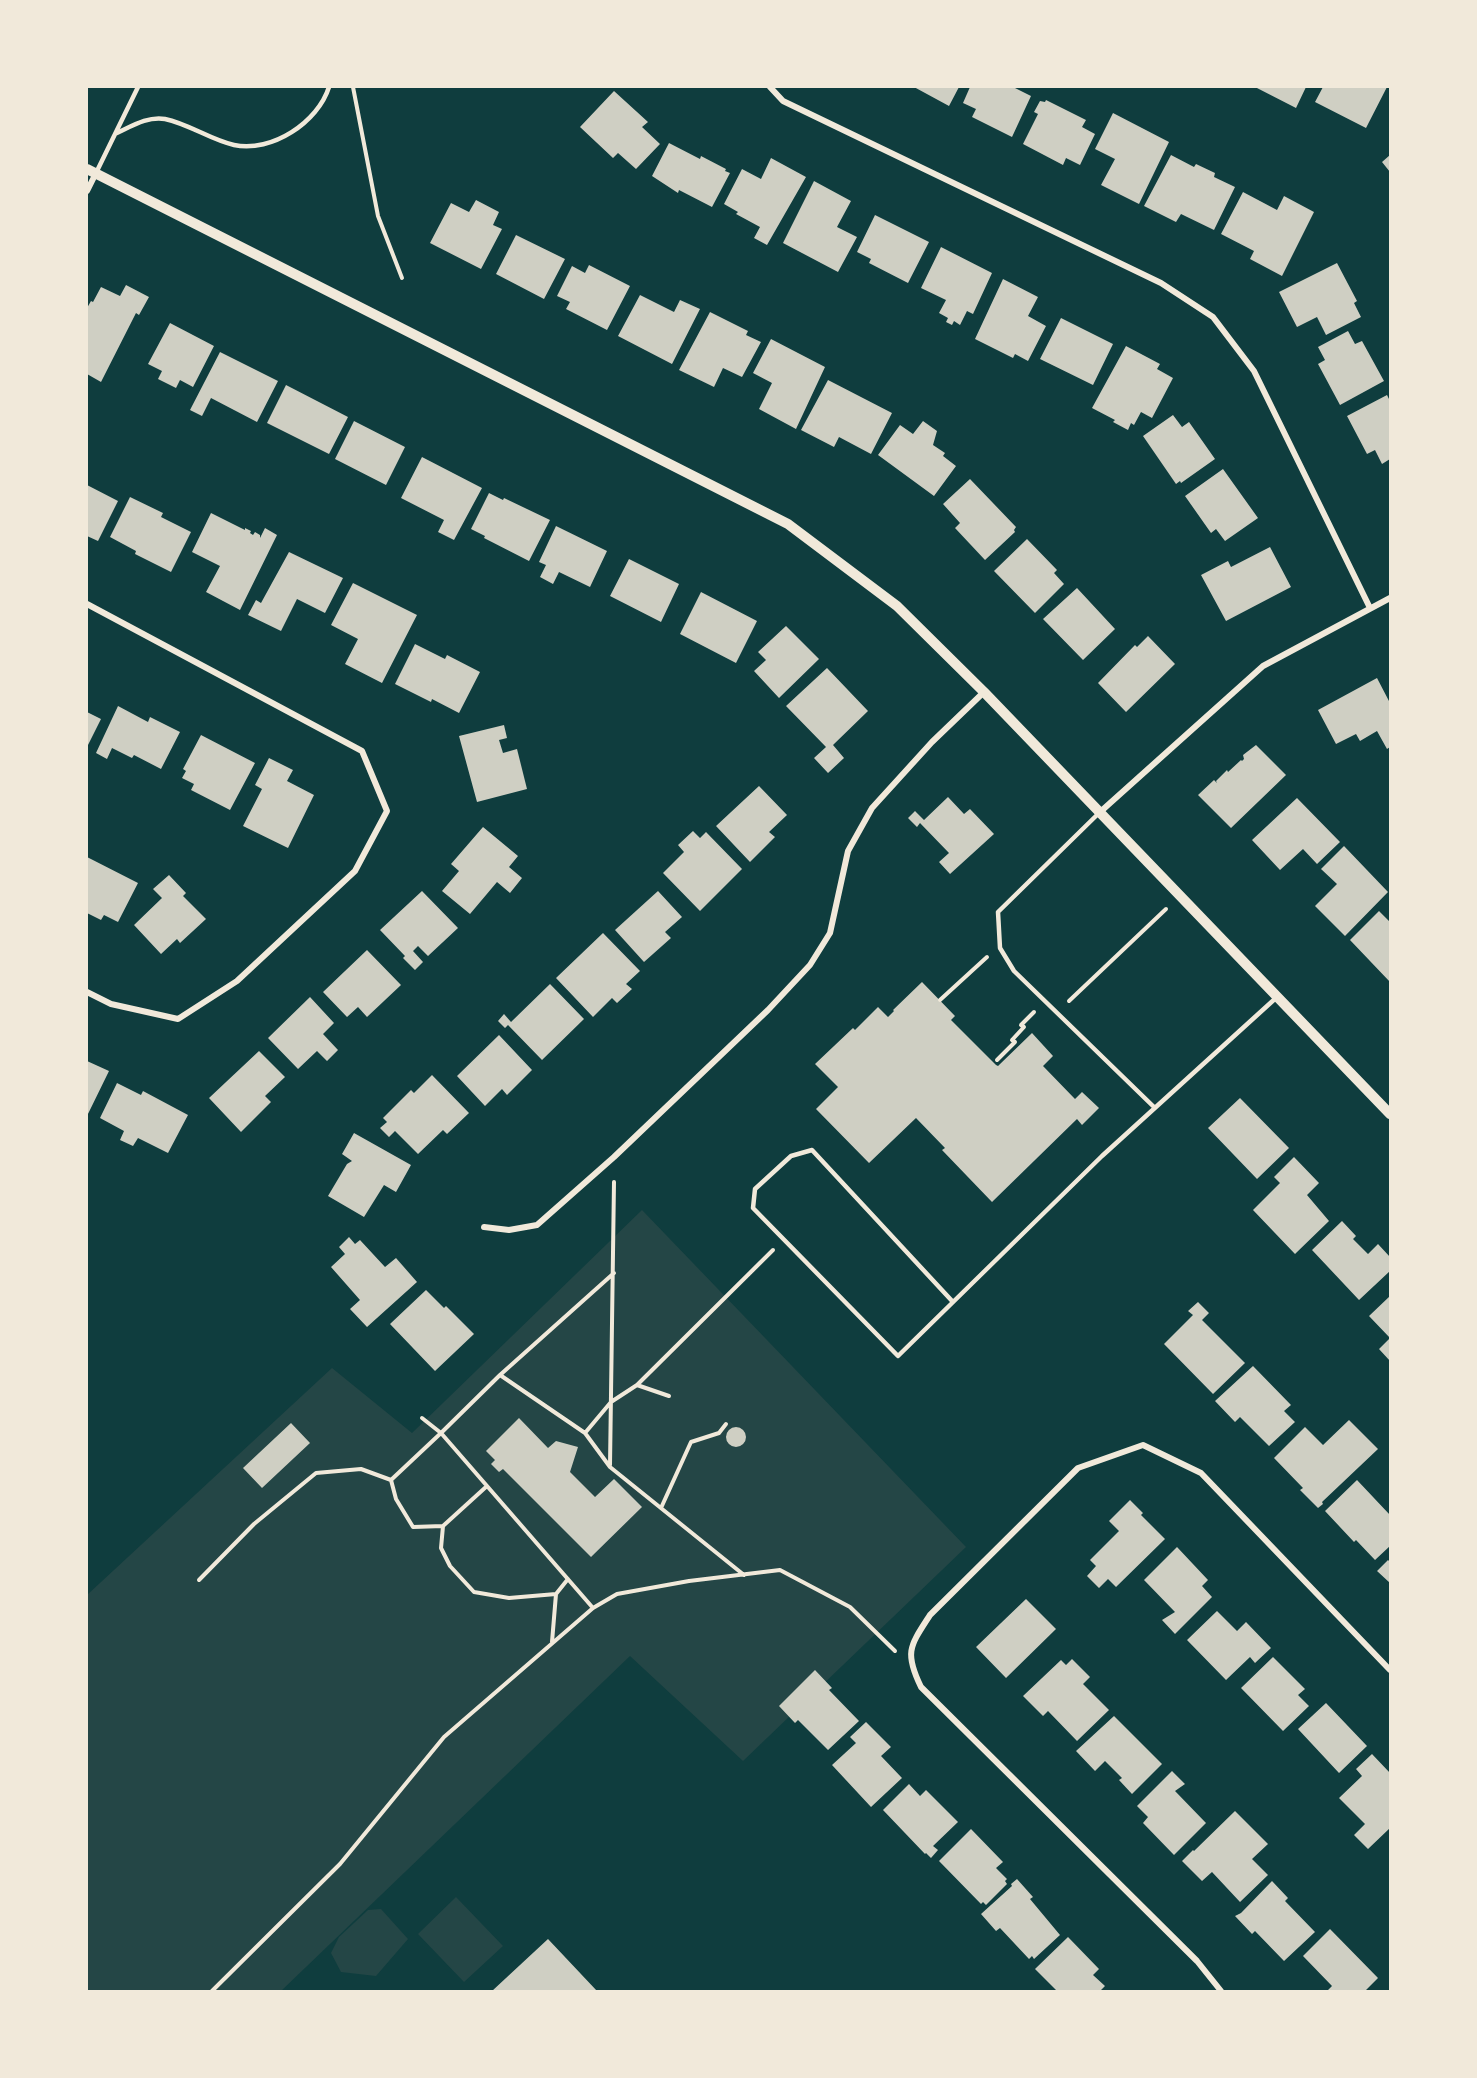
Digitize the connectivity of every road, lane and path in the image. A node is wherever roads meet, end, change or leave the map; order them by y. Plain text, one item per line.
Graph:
1 (138, 87) edge
2 (329, 87) edge
3 (353, 87) edge
4 (770, 87) edge
5 (117, 133) junction
6 (92, 171) edge
7 (87, 191) edge
8 (402, 278) dead end
9 (1390, 598) edge
10 (87, 604) edge
11 (1370, 608) junction
12 (984, 692) junction
13 (1099, 813) junction
14 (1180, 896) junction
15 (1000, 948) junction
16 (87, 992) edge
17 (1277, 997) junction
18 (940, 1000) dead end
19 (1045, 1001) junction
20 (1057, 1012) junction
21 (998, 1060) dead end
22 (1155, 1108) junction
23 (1390, 1114) edge
24 (614, 1157) junction
25 (484, 1227) dead end
26 (784, 1239) junction
27 (614, 1273) junction
28 (953, 1302) junction
29 (501, 1375) junction
30 (637, 1385) junction
31 (669, 1396) dead end
32 (611, 1401) junction
33 (422, 1418) dead end
34 (726, 1424) dead end
35 (441, 1433) junction
36 (585, 1433) junction
37 (610, 1467) junction
38 (391, 1480) junction
39 (487, 1486) junction
40 (661, 1508) junction
41 (443, 1526) junction
42 (745, 1576) junction
43 (568, 1579) junction
44 (199, 1580) dead end
45 (556, 1594) junction
46 (593, 1608) junction
47 (552, 1643) junction
48 (910, 1666) junction
49 (1390, 1670) edge
50 (212, 1991) edge
51 (1221, 1991) edge

1 - 5 lane
2 - 5 lane
3 - 8 path
4 - 11 street
5 - 6 lane
6 - 7 street
6 - 12 street
9 - 11 street
10 - 16 street
11 - 13 street
12 - 13 street
12 - 24 street
13 - 14 street
13 - 15 lane
14 - 17 street
14 - 20 path
15 - 18 path
15 - 19 lane
17 - 22 lane
17 - 23 street
19 - 20 lane
19 - 21 path
20 - 22 lane
22 - 28 lane
24 - 25 street
24 - 27 path
26 - 28 lane
26 - 28 lane
26 - 30 path
27 - 29 path
27 - 32 path
29 - 35 path
29 - 36 path
30 - 31 path
30 - 32 path
32 - 36 path
32 - 37 path
33 - 35 path
34 - 40 path
35 - 38 path
35 - 39 path
36 - 37 path
37 - 40 path
38 - 41 path
38 - 44 path
39 - 41 path
39 - 43 path
40 - 42 path
41 - 45 path
42 - 46 path
42 - 48 path
43 - 45 path
43 - 46 path
45 - 47 path
46 - 47 path
47 - 50 path
48 - 49 street
48 - 51 street

